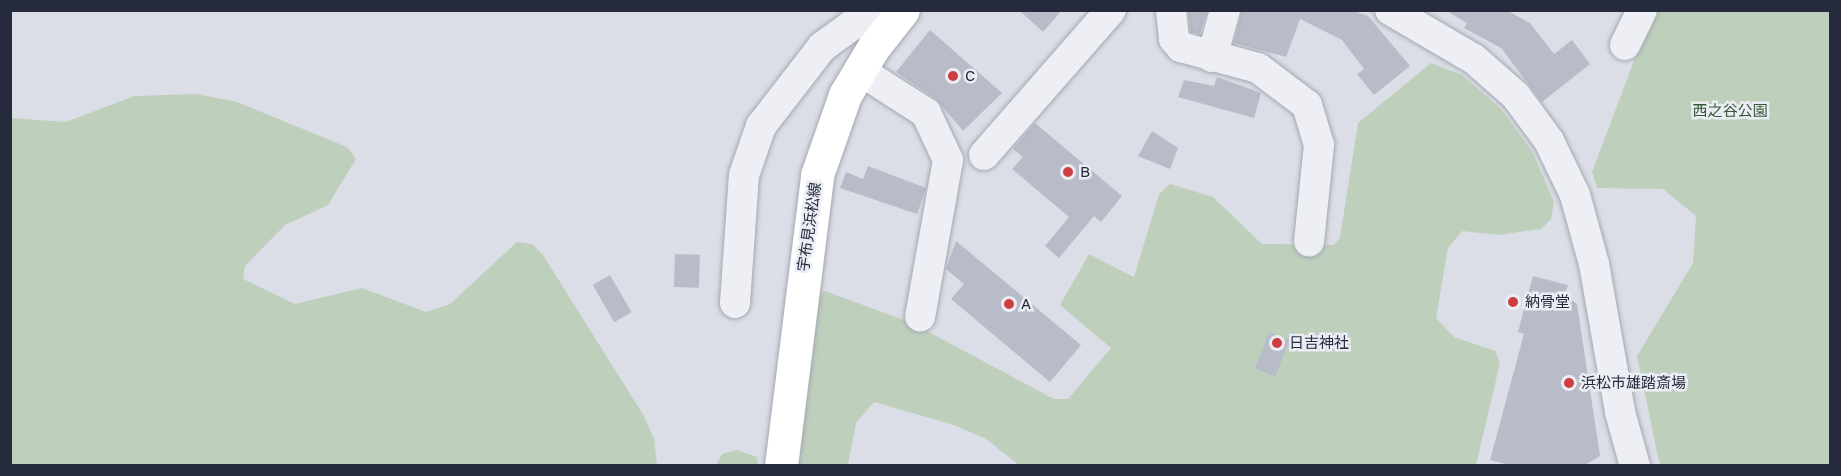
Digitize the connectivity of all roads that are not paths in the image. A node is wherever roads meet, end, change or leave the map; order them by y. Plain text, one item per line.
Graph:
1 (893, 10) edge
2 (903, 10) edge
3 (1112, 10) edge
4 (1171, 10) edge
5 (1225, 10) edge
6 (1390, 10) edge
7 (1642, 10) edge
8 (1625, 45) dead end
9 (1212, 57) junction
10 (859, 70) junction
11 (984, 155) dead end
12 (1309, 241) dead end
13 (735, 303) dead end
14 (920, 317) dead end
15 (781, 465) edge
16 (1635, 465) edge

1 - 13 street
2 - 10 main road, 宇布見浜松線
3 - 11 street
4 - 9 street
5 - 9 street
6 - 16 street
7 - 8 street
9 - 12 street
10 - 14 street
10 - 15 main road, 宇布見浜松線

